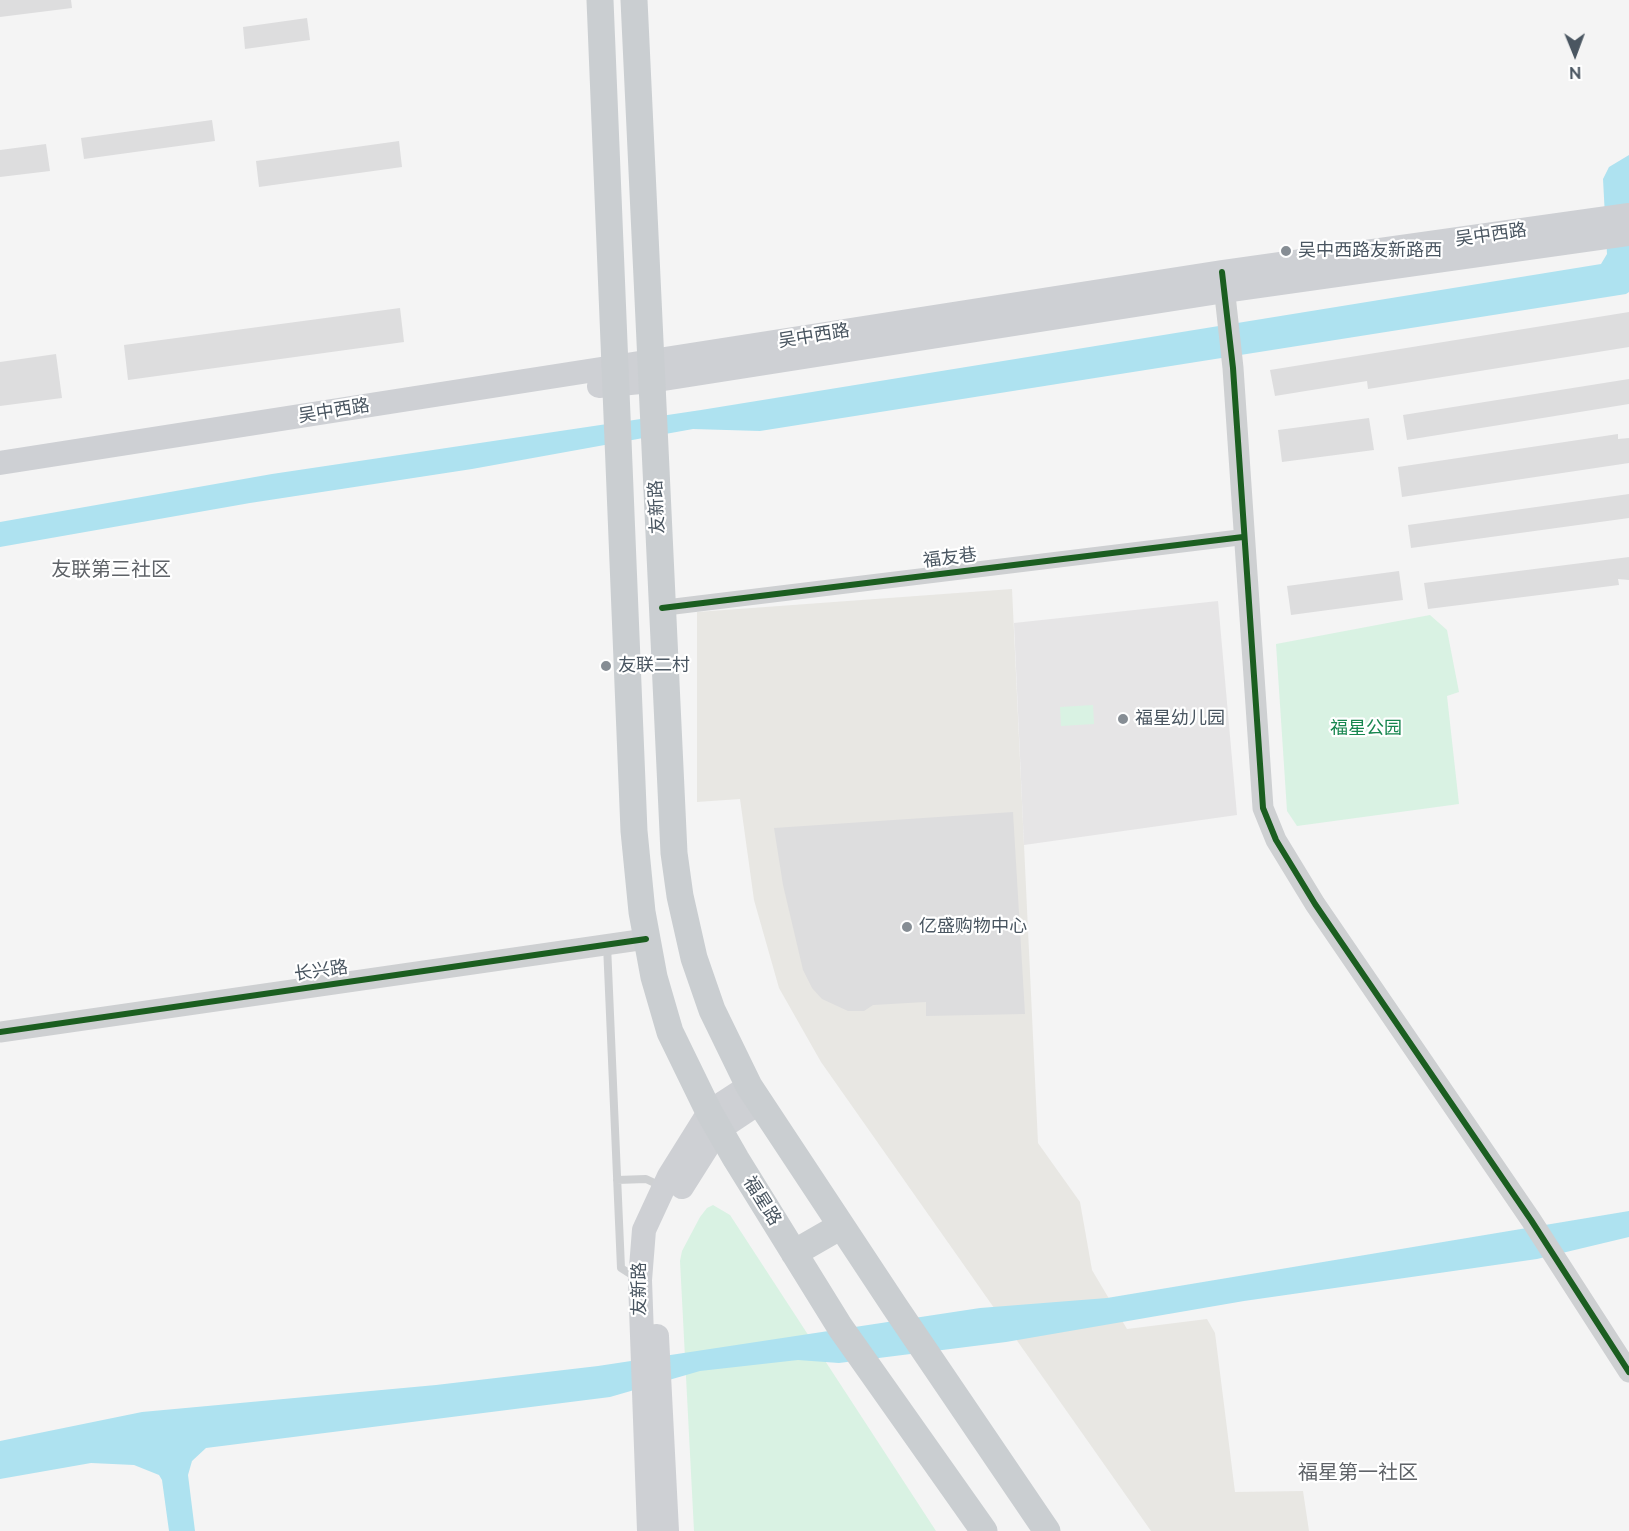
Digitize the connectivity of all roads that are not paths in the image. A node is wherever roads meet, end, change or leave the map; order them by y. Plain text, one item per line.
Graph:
1 (600, 0) edge
2 (634, 0) edge
3 (1629, 215) edge
4 (1592, 230) junction
5 (1629, 234) edge
6 (1223, 281) junction
7 (651, 383) junction
8 (616, 386) junction
9 (0, 463) edge
10 (0, 479) edge
11 (1243, 537) junction
12 (662, 608) junction
13 (634, 831) joint
14 (646, 939) junction
15 (607, 945) junction
16 (0, 1032) edge
17 (755, 1094) junction
18 (714, 1121) junction
19 (617, 1180) junction
20 (663, 1187) junction
21 (841, 1226) junction
22 (794, 1253) junction
23 (640, 1280) junction
24 (649, 1353) junction
25 (1629, 1371) edge
26 (652, 1403) junction
27 (650, 1531) edge
28 (667, 1531) edge
29 (984, 1531) edge
30 (1047, 1531) edge

1 - 8 main road, 友新路
2 - 7 main road, 友新路
3 - 4 main road, 吴中西路
4 - 5 main road, 吴中西路
4 - 6 main road, 吴中西路
6 - 7 main road, 吴中西路
6 - 11 street
7 - 8 main road, 吴中西路
7 - 12 main road, 友新路
8 - 9 main road, 吴中西路
8 - 10 main road, 吴中西路
8 - 13 main road, 友新路
11 - 12 street, 福友巷
11 - 25 street
12 - 17 main road, 友新路
13 - 14 main road, 福星路
14 - 15 street, 长兴路
14 - 18 main road, 福星路
15 - 16 street, 长兴路
15 - 19 lane
17 - 18 main road, 友新路
17 - 21 main road
18 - 20 main road, 友新路
18 - 22 main road, 福星路
18 - 24 main road, 友新路
19 - 20 lane
19 - 23 lane
20 - 23 main road, 友新路
21 - 22 main road
21 - 30 main road
22 - 29 main road, 福星路
23 - 24 main road, 友新路
24 - 26 main road, 友新路
26 - 27 main road, 友新路
26 - 28 main road, 友新路

